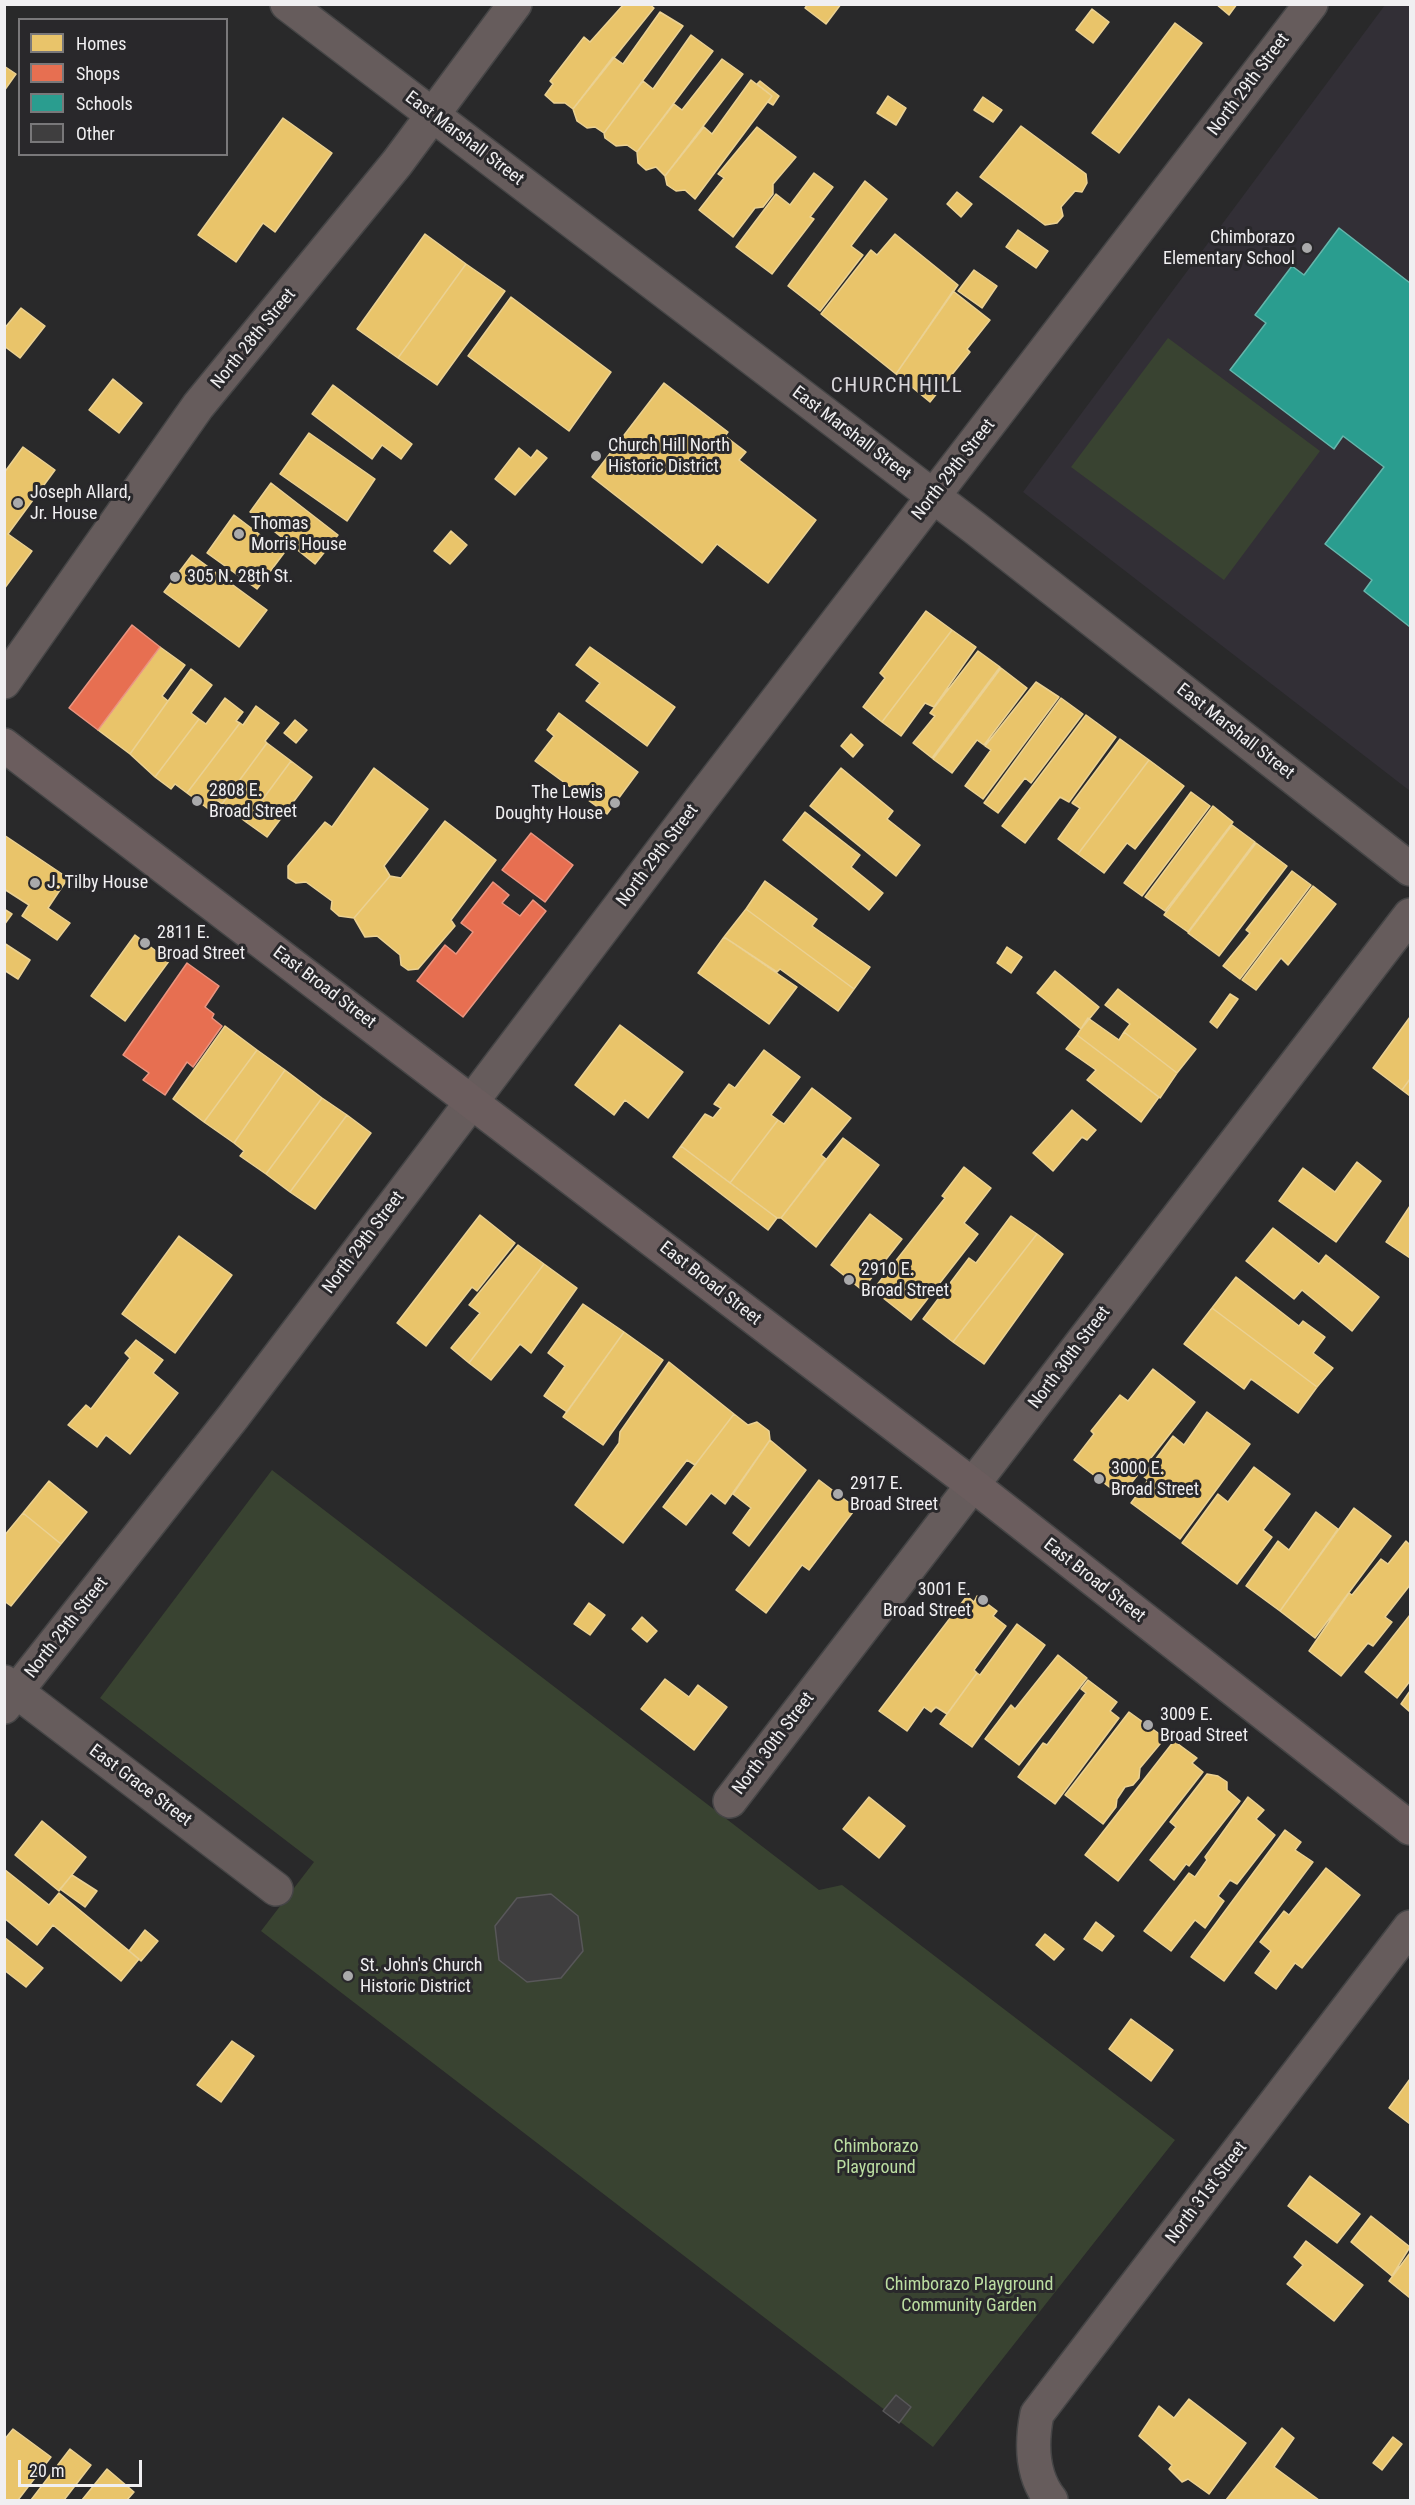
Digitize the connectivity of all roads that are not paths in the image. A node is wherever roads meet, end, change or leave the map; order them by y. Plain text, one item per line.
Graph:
1 (287, 4) edge
2 (515, 4) edge
3 (1311, 4) edge
4 (433, 116) junction
5 (934, 497) junction
6 (4, 682) edge
7 (4, 745) edge
8 (1410, 869) edge
9 (1410, 915) edge
10 (472, 1101) junction
11 (973, 1485) junction
12 (9, 1694) edge
13 (730, 1801) dead end
14 (1410, 1828) edge
15 (276, 1889) dead end
16 (1410, 1928) edge
17 (1051, 2500) edge

1 - 4 street, East Marshall Street
2 - 4 street, North 28th Street
3 - 5 street, North 29th Street
4 - 5 street, East Marshall Street
4 - 6 street, North 28th Street
5 - 8 street, East Marshall Street
5 - 10 street, North 29th Street
7 - 10 main road, East Broad Street
9 - 11 street, North 30th Street
10 - 11 main road, East Broad Street
10 - 12 street, North 29th Street
11 - 13 street, North 30th Street
11 - 14 main road, East Broad Street
12 - 15 street, East Grace Street
16 - 17 street, North 31st Street

